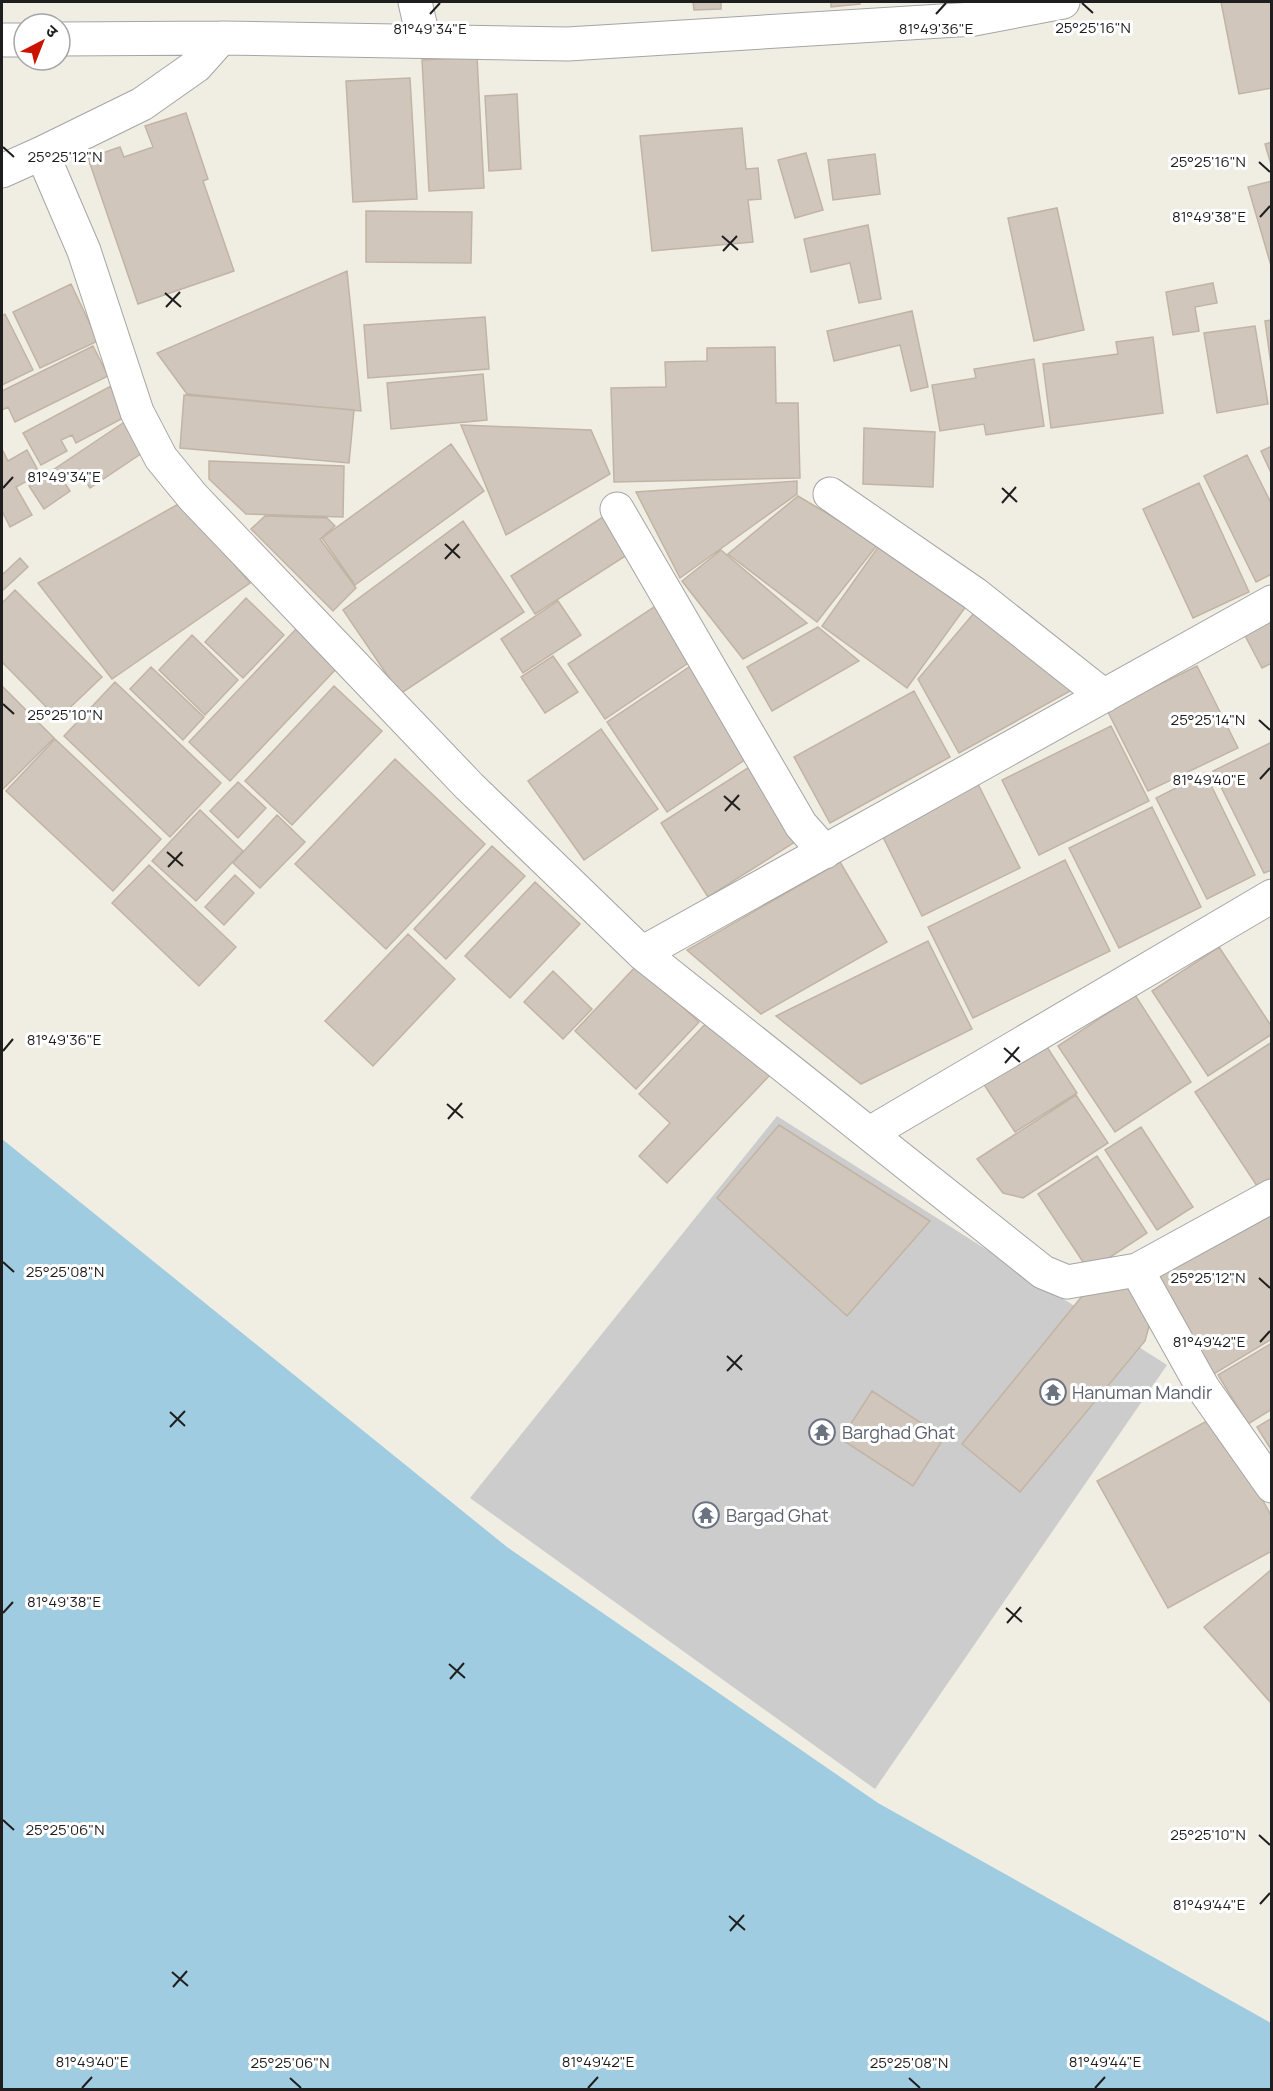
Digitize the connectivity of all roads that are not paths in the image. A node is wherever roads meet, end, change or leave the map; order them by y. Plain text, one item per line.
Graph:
1 (415, 2) edge
2 (1062, 2) edge
3 (221, 38) junction
4 (72, 39) edge
5 (424, 41) junction
6 (42, 153) junction
7 (2, 171) edge
8 (830, 494) dead end
9 (617, 509) dead end
10 (1272, 603) edge
11 (1104, 696) junction
12 (825, 852) junction
13 (1272, 896) edge
14 (642, 953) junction
15 (870, 1134) junction
16 (1272, 1196) edge
17 (1137, 1270) junction
18 (1272, 1486) edge

1 - 5 street
2 - 5 street
3 - 4 street
3 - 5 street
3 - 6 street
6 - 7 street
6 - 14 street
8 - 11 street
9 - 12 street
10 - 11 street
11 - 12 street
12 - 14 street
13 - 15 street
14 - 15 street
15 - 17 street
16 - 17 street
17 - 18 street

